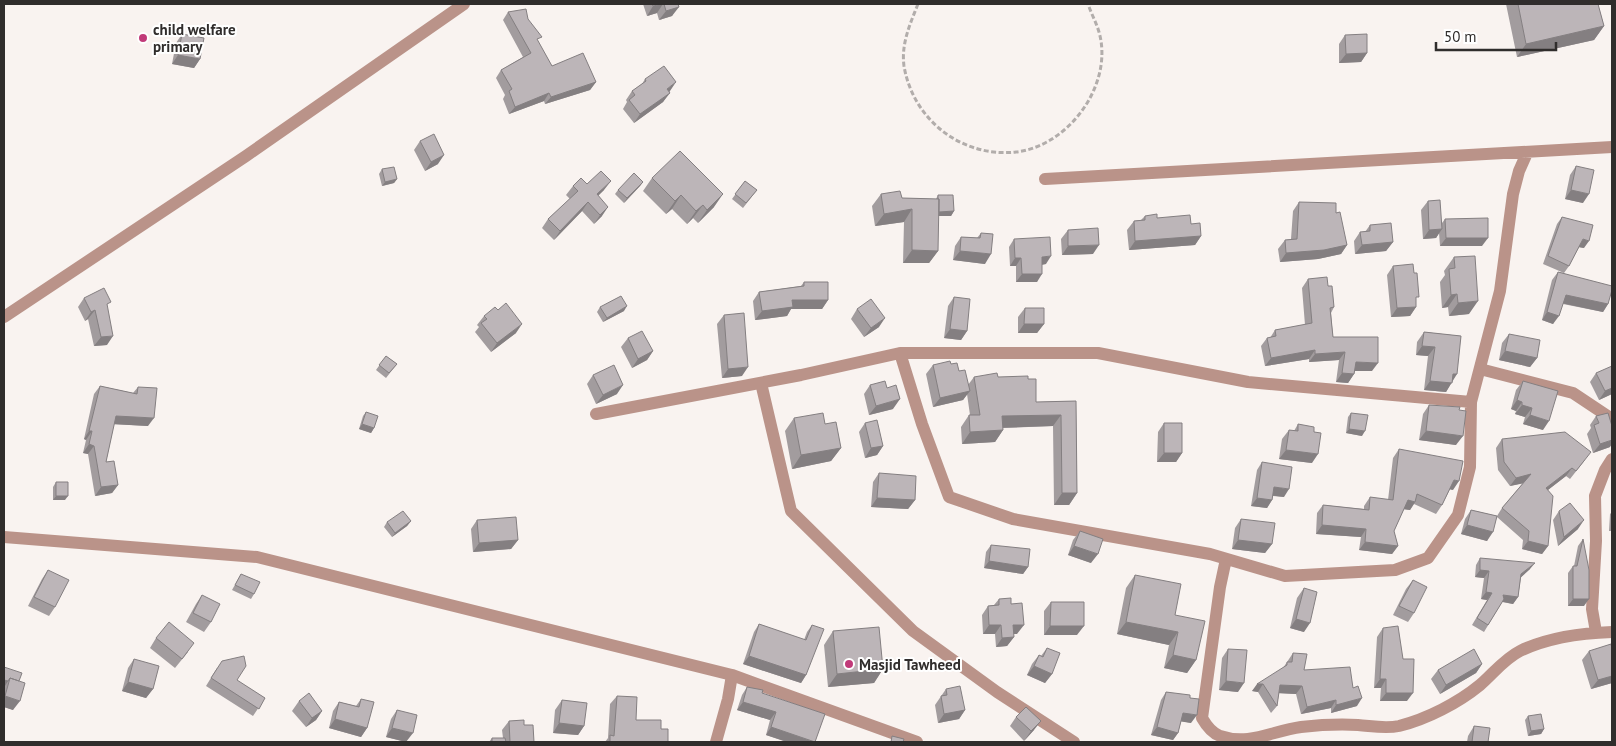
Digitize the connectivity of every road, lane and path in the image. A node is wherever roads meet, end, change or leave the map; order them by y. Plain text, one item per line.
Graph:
1 (464, 4) edge
2 (918, 4) edge
3 (1088, 4) edge
4 (1612, 147) edge
5 (1527, 153) junction
6 (1045, 180) dead end
7 (4, 317) edge
8 (900, 353) junction
9 (1480, 369) junction
10 (761, 383) junction
11 (1471, 402) junction
12 (596, 414) dead end
13 (1612, 417) edge
14 (1612, 459) edge
15 (4, 537) edge
16 (1226, 559) junction
17 (1596, 632) junction
18 (1612, 632) edge
19 (732, 675) junction
20 (716, 742) edge
21 (917, 742) edge
22 (1074, 742) edge
23 (1252, 742) edge

1 - 7 street
2 - 3 path
4 - 5 street
5 - 6 street
5 - 9 street
8 - 10 street
8 - 11 street
8 - 16 street
9 - 11 street
9 - 13 street
10 - 12 street
10 - 22 street
11 - 16 street
14 - 17 street
15 - 19 street
16 - 23 street
17 - 18 street
17 - 23 street
19 - 20 street
19 - 21 street

